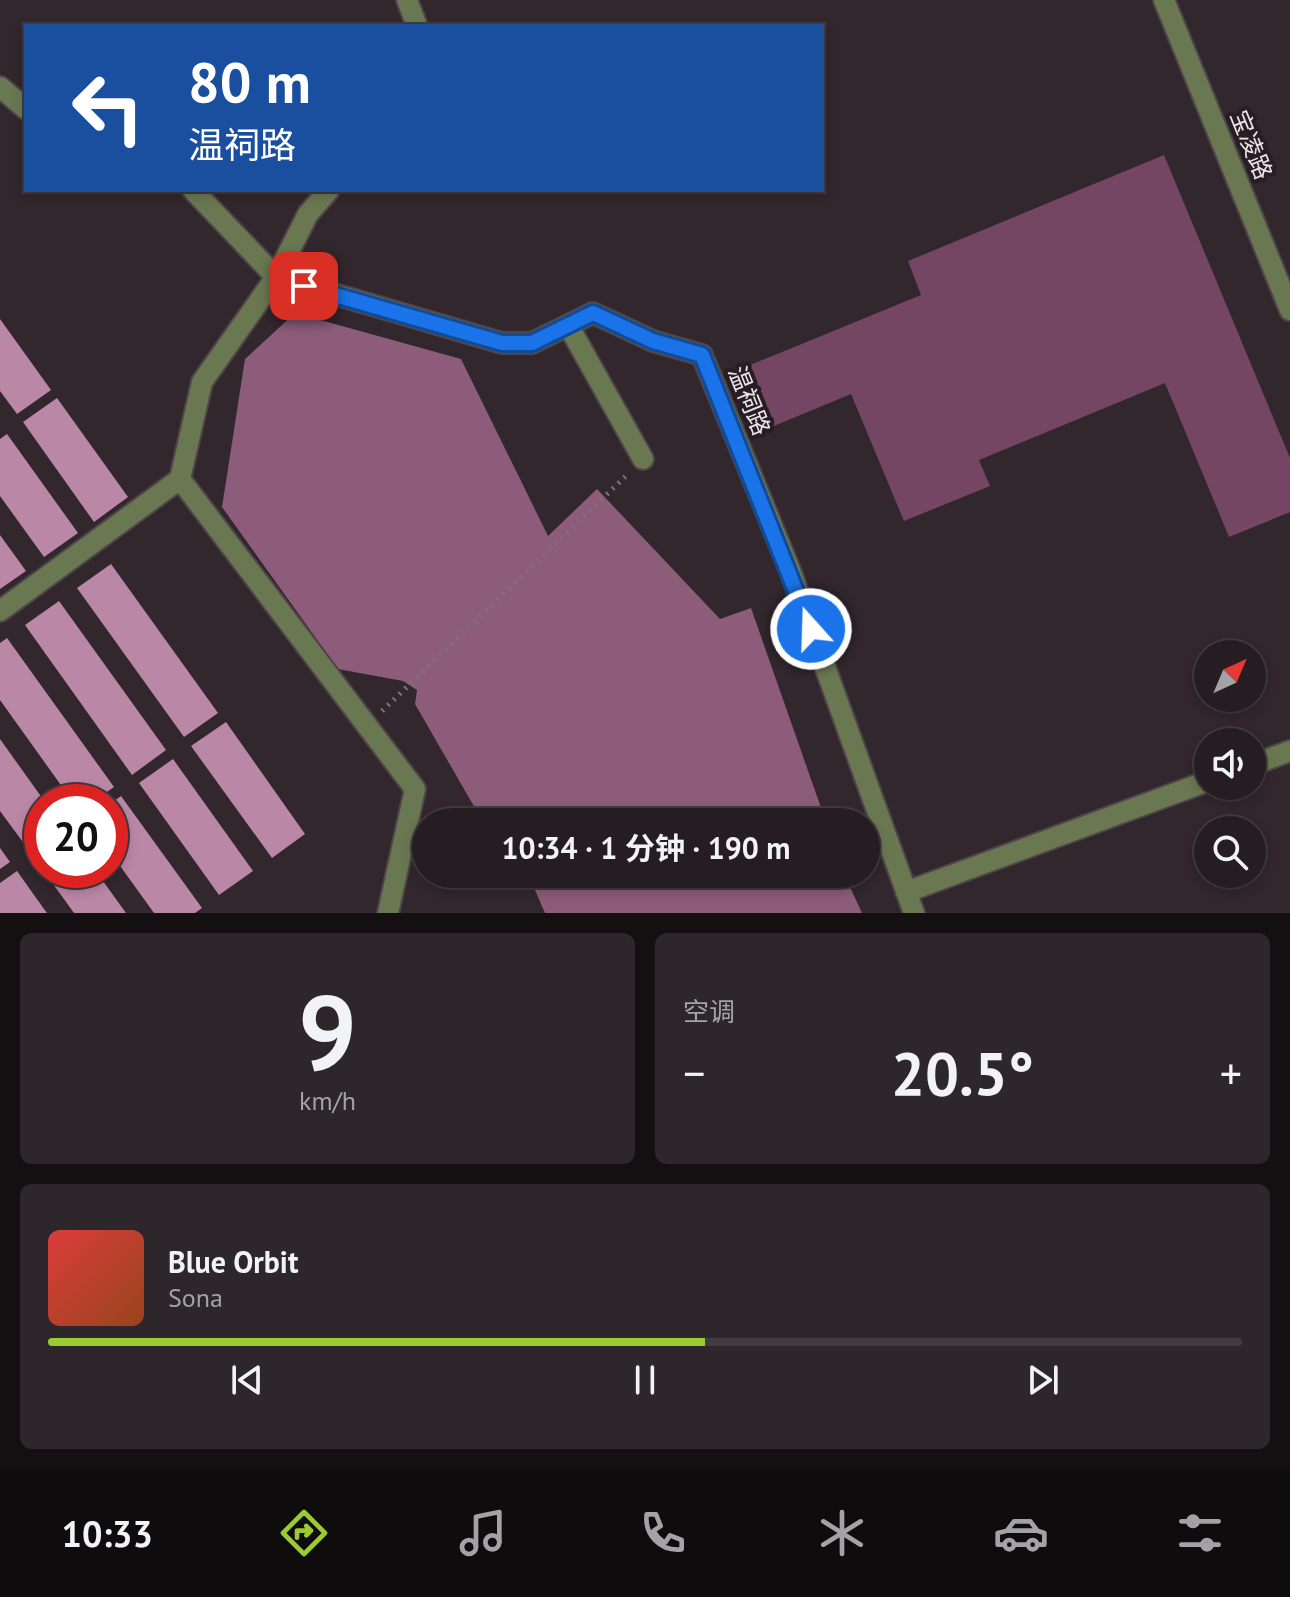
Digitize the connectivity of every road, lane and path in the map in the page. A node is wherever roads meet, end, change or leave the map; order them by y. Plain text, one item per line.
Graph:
1 (407, 0) edge
2 (1164, 0) edge
3 (416, 24) edge
4 (0, 87) edge
5 (24, 107) edge
6 (195, 192) edge
7 (327, 192) edge
8 (276, 277) junction
9 (1290, 310) edge
10 (568, 325) junction
11 (643, 459) joint
12 (180, 479) junction
13 (0, 611) edge
14 (367, 726) junction
15 (1290, 751) edge
16 (1266, 760) edge
17 (1194, 786) edge
18 (906, 892) junction
19 (388, 913) edge
20 (914, 913) edge

1 - 3 street
2 - 9 street, 宝凌路
4 - 5 street
6 - 8 street
7 - 8 street
8 - 10 street, 温祠路
8 - 12 street
10 - 11 street
10 - 18 street, 温祠路
11 - 14 path
12 - 13 street
12 - 14 street
14 - 19 street
15 - 16 street
17 - 18 street
18 - 20 street, 温祠路

